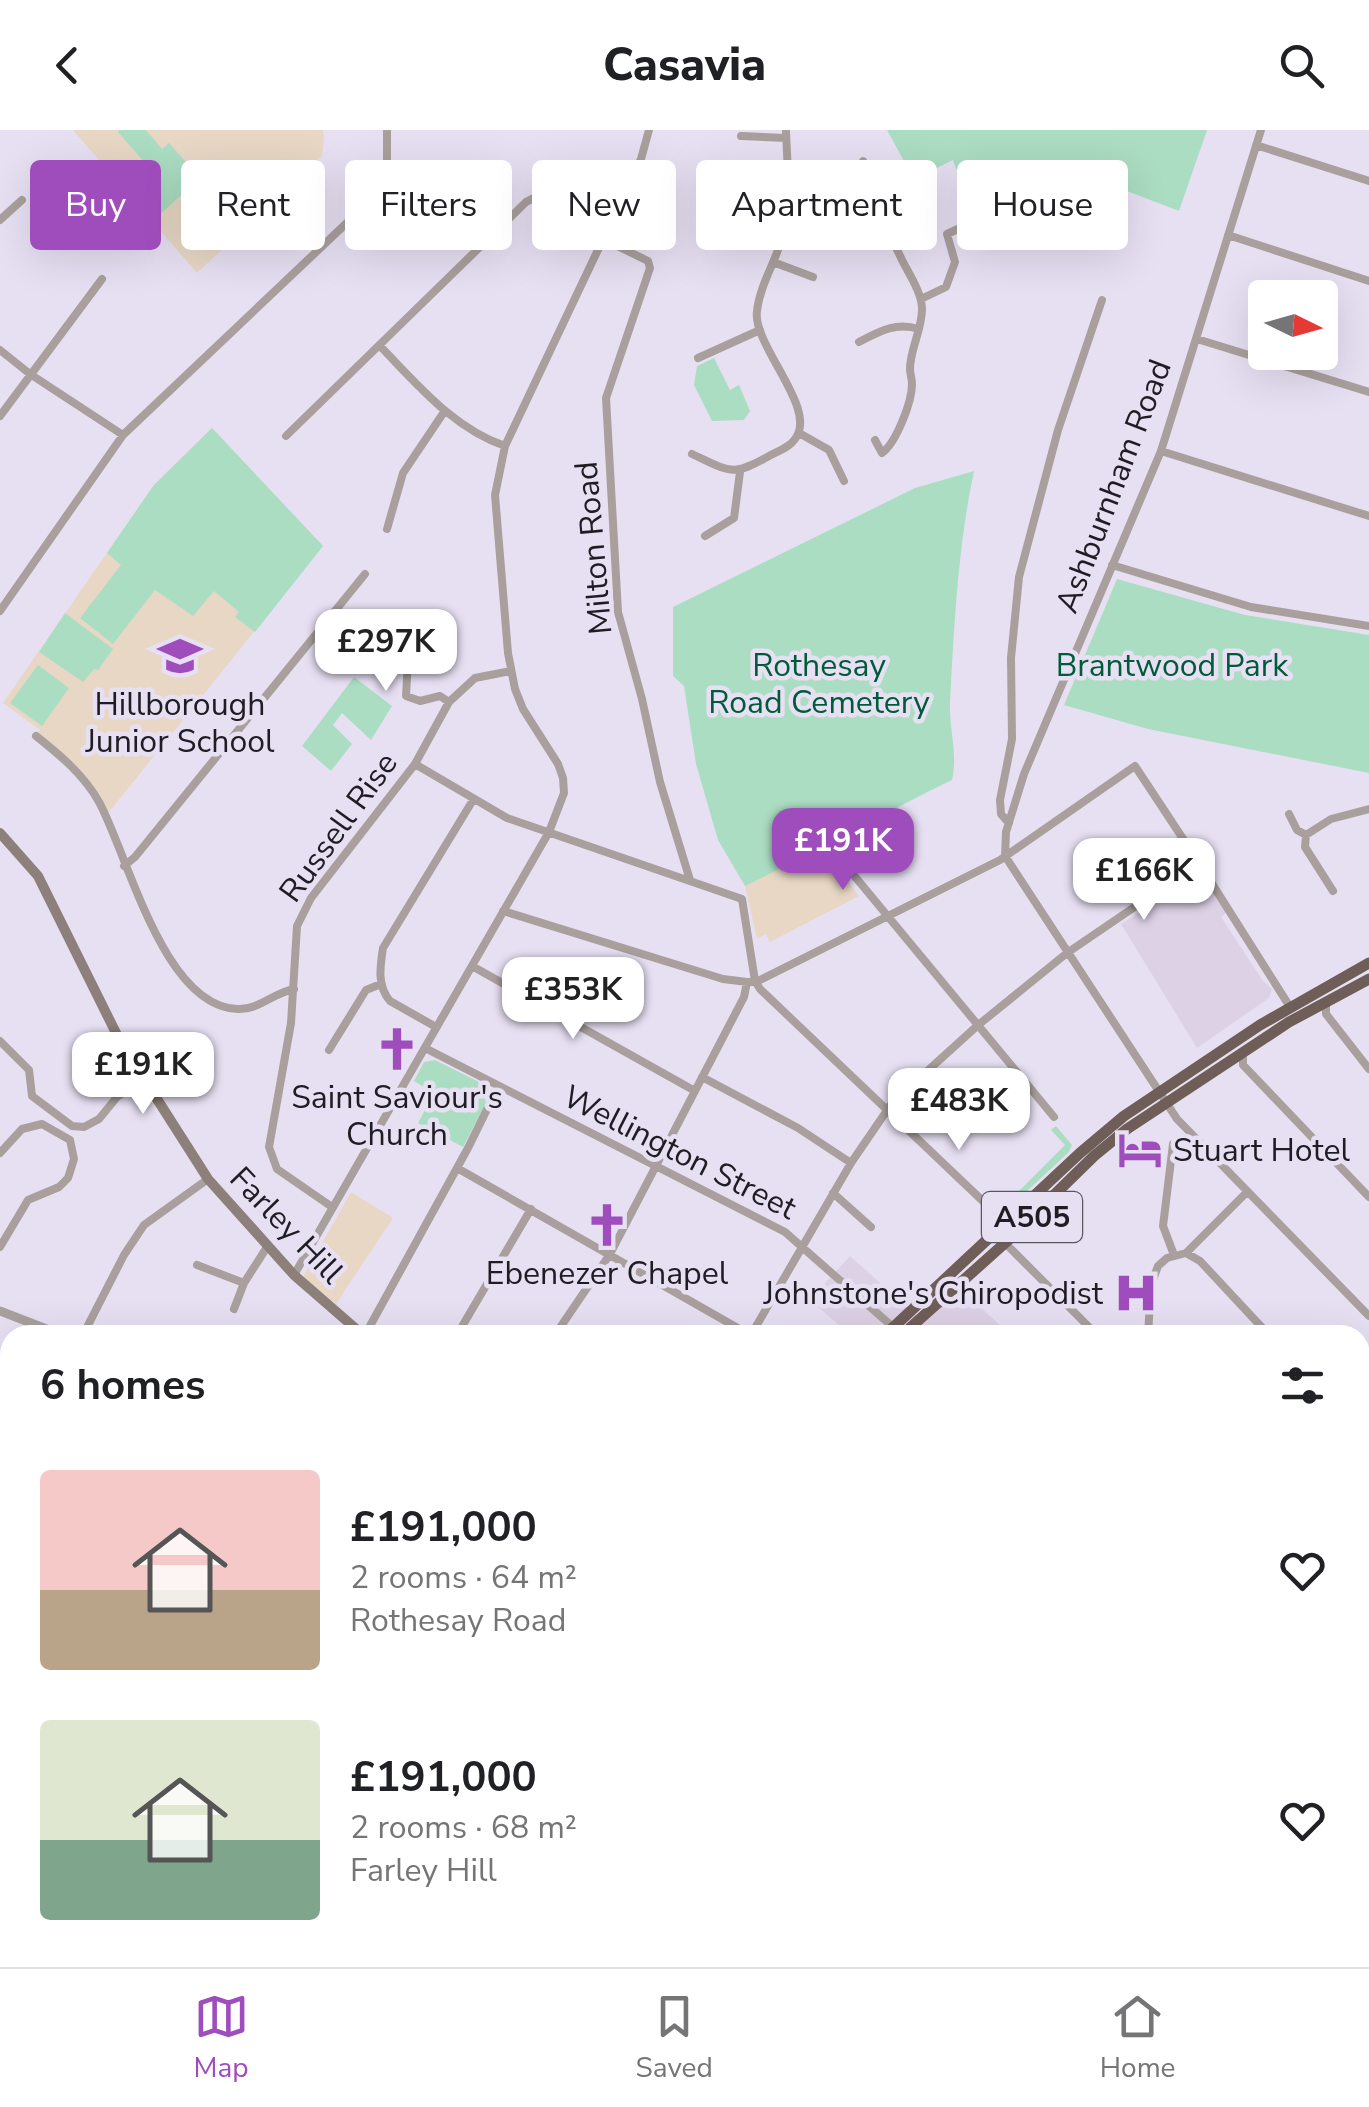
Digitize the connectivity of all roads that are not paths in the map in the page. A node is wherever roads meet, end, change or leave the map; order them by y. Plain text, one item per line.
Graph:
1 (387, 130) edge
2 (649, 130) edge
3 (1261, 130) edge
4 (786, 134) edge
5 (742, 136) dead end
6 (1256, 145) junction
7 (641, 160) edge
8 (786, 160) edge
9 (1369, 180) edge
10 (532, 198) edge
11 (22, 200) dead end
12 (0, 220) edge
13 (957, 229) edge
14 (1228, 235) junction
15 (598, 250) edge
16 (626, 250) edge
17 (778, 250) edge
18 (896, 250) edge
19 (773, 262) junction
20 (814, 277) dead end
21 (102, 279) dead end
22 (1369, 281) edge
23 (920, 299) junction
24 (1102, 300) dead end
25 (919, 329) junction
26 (760, 330) junction
27 (1197, 338) junction
28 (859, 342) dead end
29 (380, 346) junction
30 (0, 350) edge
31 (698, 358) dead end
32 (30, 374) junction
33 (1369, 392) edge
34 (444, 412) junction
35 (0, 416) edge
36 (799, 433) junction
37 (123, 435) junction
38 (286, 436) dead end
39 (876, 440) dead end
40 (505, 446) junction
41 (1161, 451) junction
42 (692, 454) dead end
43 (740, 472) junction
44 (844, 481) dead end
45 (1369, 516) edge
46 (386, 530) dead end
47 (705, 536) dead end
48 (1112, 565) junction
49 (365, 574) dead end
50 (0, 611) edge
51 (1369, 626) edge
52 (416, 634) dead end
53 (510, 671) junction
54 (449, 702) junction
55 (36, 736) dead end
56 (416, 764) junction
57 (473, 800) junction
58 (1369, 809) edge
59 (1289, 814) dead end
60 (1009, 824) junction
61 (549, 832) junction
62 (0, 834) edge
63 (1306, 834) junction
64 (828, 844) dead end
65 (1004, 856) junction
66 (124, 866) junction
67 (1209, 879) dead end
68 (690, 880) junction
69 (1333, 891) dead end
70 (503, 911) junction
71 (887, 918) junction
72 (1067, 953) junction
73 (1369, 963) edge
74 (472, 966) junction
75 (1369, 979) edge
76 (751, 982) junction
77 (381, 984) junction
78 (294, 989) junction
79 (1326, 1001) junction
80 (1290, 1007) junction
81 (978, 1026) junction
82 (436, 1027) junction
83 (0, 1041) edge
84 (424, 1048) junction
85 (328, 1050) dead end
86 (1243, 1053) junction
87 (1368, 1067) edge
88 (702, 1077) junction
89 (143, 1080) junction
90 (498, 1086) junction
91 (1160, 1090) junction
92 (695, 1091) junction
93 (1165, 1102) junction
94 (886, 1110) junction
95 (1054, 1118) dead end
96 (1173, 1144) dead end
97 (0, 1154) edge
98 (850, 1162) junction
99 (658, 1165) junction
100 (457, 1168) junction
101 (208, 1179) junction
102 (1247, 1192) junction
103 (832, 1193) junction
104 (1369, 1196) edge
105 (332, 1207) junction
106 (532, 1209) junction
107 (1006, 1224) junction
108 (871, 1227) dead end
109 (1005, 1243) junction
110 (802, 1246) junction
111 (0, 1247) edge
112 (267, 1247) junction
113 (1186, 1253) junction
114 (610, 1254) junction
115 (1174, 1254) junction
116 (197, 1265) dead end
117 (294, 1276) junction
118 (244, 1283) junction
119 (234, 1309) dead end
120 (0, 1311) edge
121 (1369, 1316) edge
122 (36, 1325) edge
123 (87, 1325) edge
124 (352, 1325) edge
125 (370, 1325) edge
126 (463, 1325) edge
127 (562, 1325) edge
128 (733, 1325) edge
129 (756, 1325) edge
130 (889, 1325) edge
131 (906, 1325) edge
132 (908, 1325) edge
133 (1085, 1325) edge
134 (1149, 1325) edge
135 (1260, 1325) edge

1 - 37 street
2 - 7 street
3 - 6 street, Ashburnham Road
4 - 5 street
4 - 8 street
6 - 9 street
6 - 14 street, Ashburnham Road
10 - 29 street
11 - 12 street
13 - 23 street
14 - 22 street
14 - 27 street, Ashburnham Road
15 - 40 street
16 - 68 street, Milton Road
17 - 19 street
18 - 23 street
19 - 20 street
19 - 26 street
21 - 32 street
23 - 25 street
24 - 60 street
25 - 28 street
25 - 39 street
26 - 31 street
26 - 36 street
27 - 33 street
27 - 41 street, Ashburnham Road
29 - 34 street
29 - 38 street
30 - 32 street
32 - 35 street
32 - 37 street
34 - 40 street
34 - 46 street
36 - 43 street
36 - 44 street
37 - 50 street
40 - 53 street
41 - 45 street
41 - 48 street, Ashburnham Road
42 - 43 street
43 - 47 street
48 - 51 street
48 - 60 street, Ashburnham Road
49 - 66 street
52 - 54 street
53 - 54 street, Russell Rise
53 - 61 street
54 - 56 street, Russell Rise
55 - 66 street
56 - 57 street
56 - 78 street, Russell Rise
57 - 61 street
57 - 77 street
58 - 63 street
59 - 63 street
60 - 65 street, Ashburnham Road
61 - 68 street
61 - 70 street
62 - 89 main road, Farley Hill
63 - 69 street
64 - 71 street
65 - 71 street
65 - 72 street
65 - 72 street
66 - 78 street
67 - 80 street
68 - 76 street
70 - 74 street
70 - 76 street
71 - 76 street
71 - 81 street
72 - 81 street
72 - 91 street
73 - 80 highway, A505
74 - 82 street
74 - 92 street
75 - 79 highway, A505
76 - 88 street
76 - 94 street
77 - 82 street
77 - 85 street
78 - 105 street, Russell Rise
79 - 86 highway, A505
79 - 87 street
80 - 91 highway, A505
81 - 94 street
81 - 95 street
82 - 84 street
83 - 89 street
84 - 90 street, Wellington Street
84 - 105 street
86 - 93 highway, A505
86 - 104 street
88 - 92 street
88 - 98 street
89 - 101 main road, Farley Hill
90 - 99 street, Wellington Street
90 - 100 street
91 - 93 street
91 - 107 highway, A505
92 - 99 street
93 - 102 street
93 - 109 highway, A505
94 - 98 street
94 - 107 street
96 - 115 street
97 - 111 street
98 - 103 street
99 - 110 street, Wellington Street
99 - 114 street
100 - 106 street
100 - 125 street
101 - 112 main road, Farley Hill
101 - 123 street
102 - 113 street
102 - 121 street
103 - 108 street
103 - 110 street
105 - 117 street
106 - 114 street
106 - 126 street
107 - 131 highway, A505
109 - 132 highway, A505
109 - 133 street
110 - 129 street
110 - 130 street, Wellington Street
112 - 117 main road, Farley Hill
112 - 118 street
113 - 115 street
113 - 135 street
114 - 127 street
114 - 128 street
115 - 134 street
116 - 118 street
117 - 124 main road, Farley Hill
118 - 119 street
120 - 122 street

